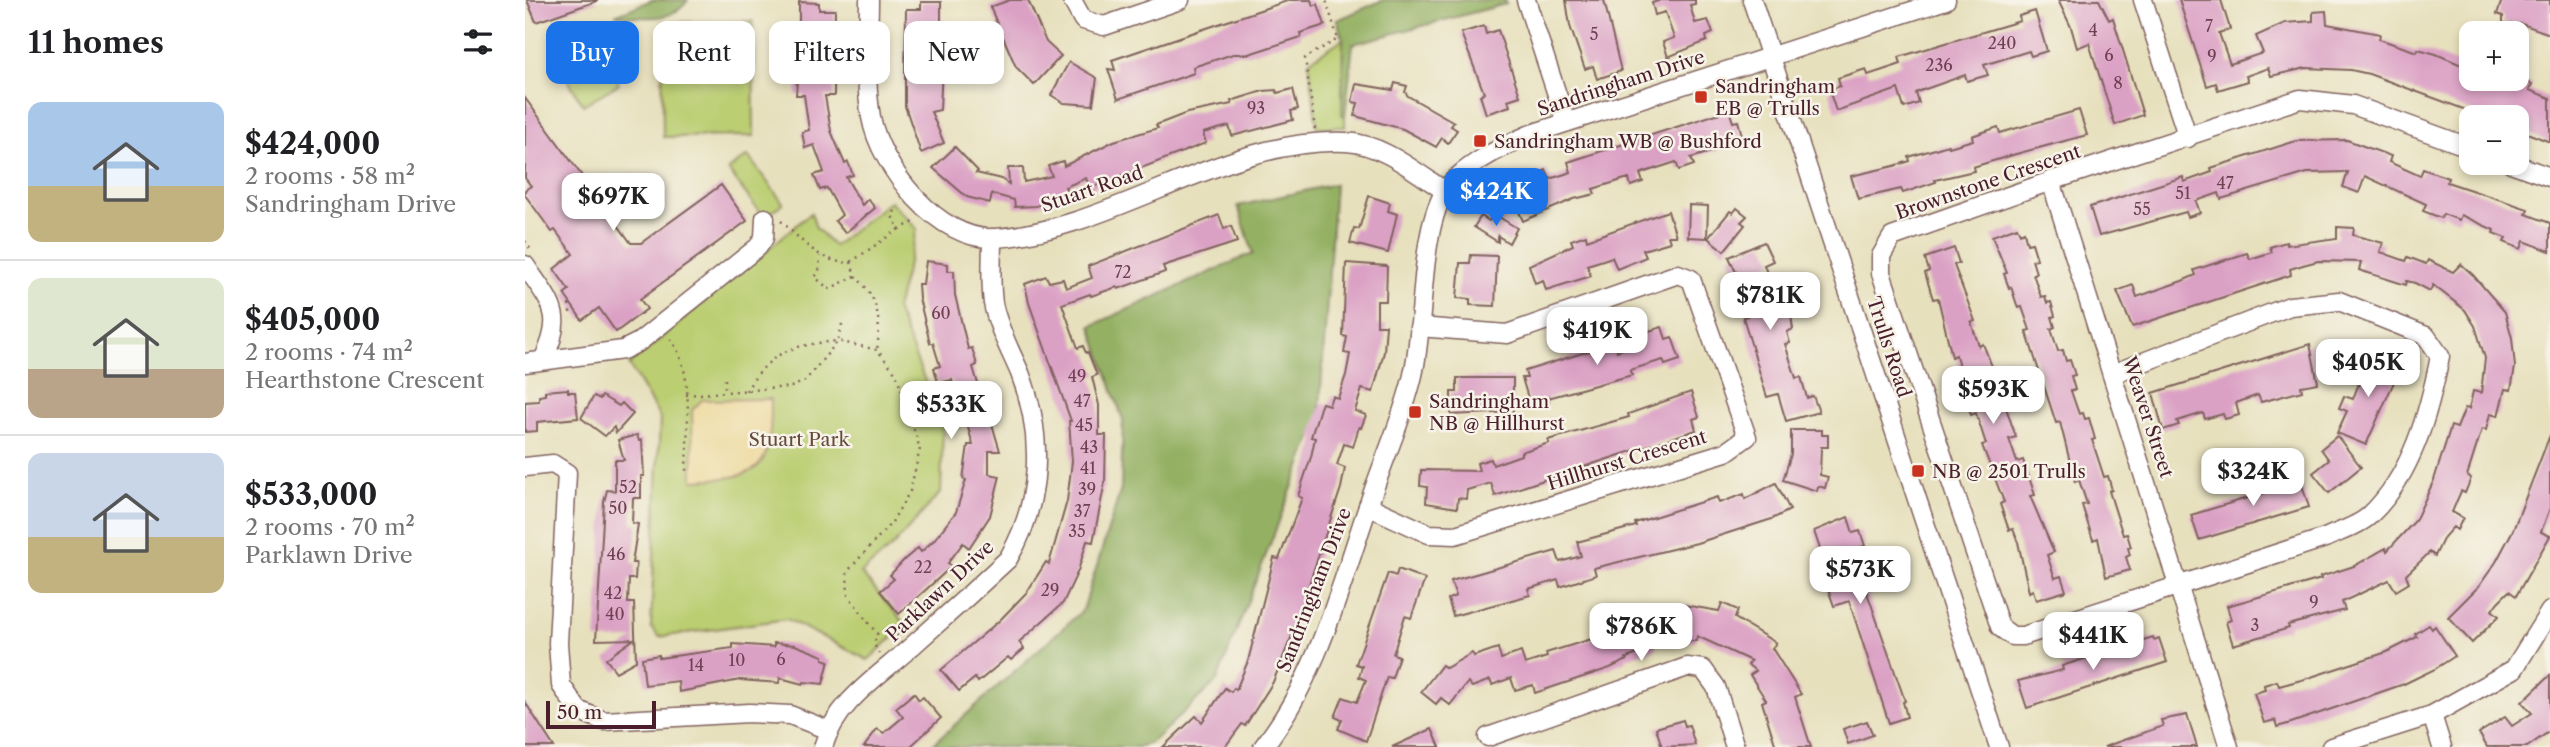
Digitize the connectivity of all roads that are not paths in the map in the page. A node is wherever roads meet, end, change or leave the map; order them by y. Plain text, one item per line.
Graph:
1 (869, 0) edge
2 (1072, 0) edge
3 (1180, 0) edge
4 (1525, 0) edge
5 (1752, 0) edge
6 (1947, 0) edge
7 (2143, 0) edge
8 (1772, 56) junction
9 (1566, 122) junction
10 (2189, 138) junction
11 (2459, 144) edge
12 (2529, 169) edge
13 (2550, 177) edge
14 (2051, 181) junction
15 (1445, 191) junction
16 (765, 218) road end
17 (992, 238) junction
18 (525, 265) edge
19 (1419, 327) junction
20 (534, 361) edge
21 (2112, 374) junction
22 (525, 467) edge
23 (1368, 506) junction
24 (2179, 585) junction
25 (2550, 611) edge
26 (2433, 715) junction
27 (1488, 737) dead end
28 (825, 739) edge
29 (1263, 747) edge
30 (1735, 747) edge
31 (1999, 747) edge
32 (2229, 747) edge
33 (2331, 747) edge
34 (2442, 747) edge

1 - 17 street
2 - 3 street
4 - 9 street
5 - 8 street, Trulls Road
6 - 8 street, Sandringham Drive
7 - 10 street
8 - 9 street, Sandringham Drive
8 - 31 street, Trulls Road
9 - 15 street, Sandringham Drive
10 - 11 street, Brownstone Crescent
10 - 14 street, Brownstone Crescent
12 - 13 street
14 - 21 street, Weaver Street
14 - 24 street, Brownstone Crescent
15 - 17 street, Stuart Road
15 - 19 street, Sandringham Drive
16 - 20 street
17 - 28 street, Parklawn Drive
18 - 20 street
19 - 23 street, Sandringham Drive
19 - 23 street, Hillhurst Crescent
21 - 24 street, Weaver Street
21 - 24 street
22 - 28 street
23 - 29 street, Sandringham Drive
24 - 32 street, Weaver Street
25 - 26 street
26 - 33 street
26 - 34 street
27 - 30 street

